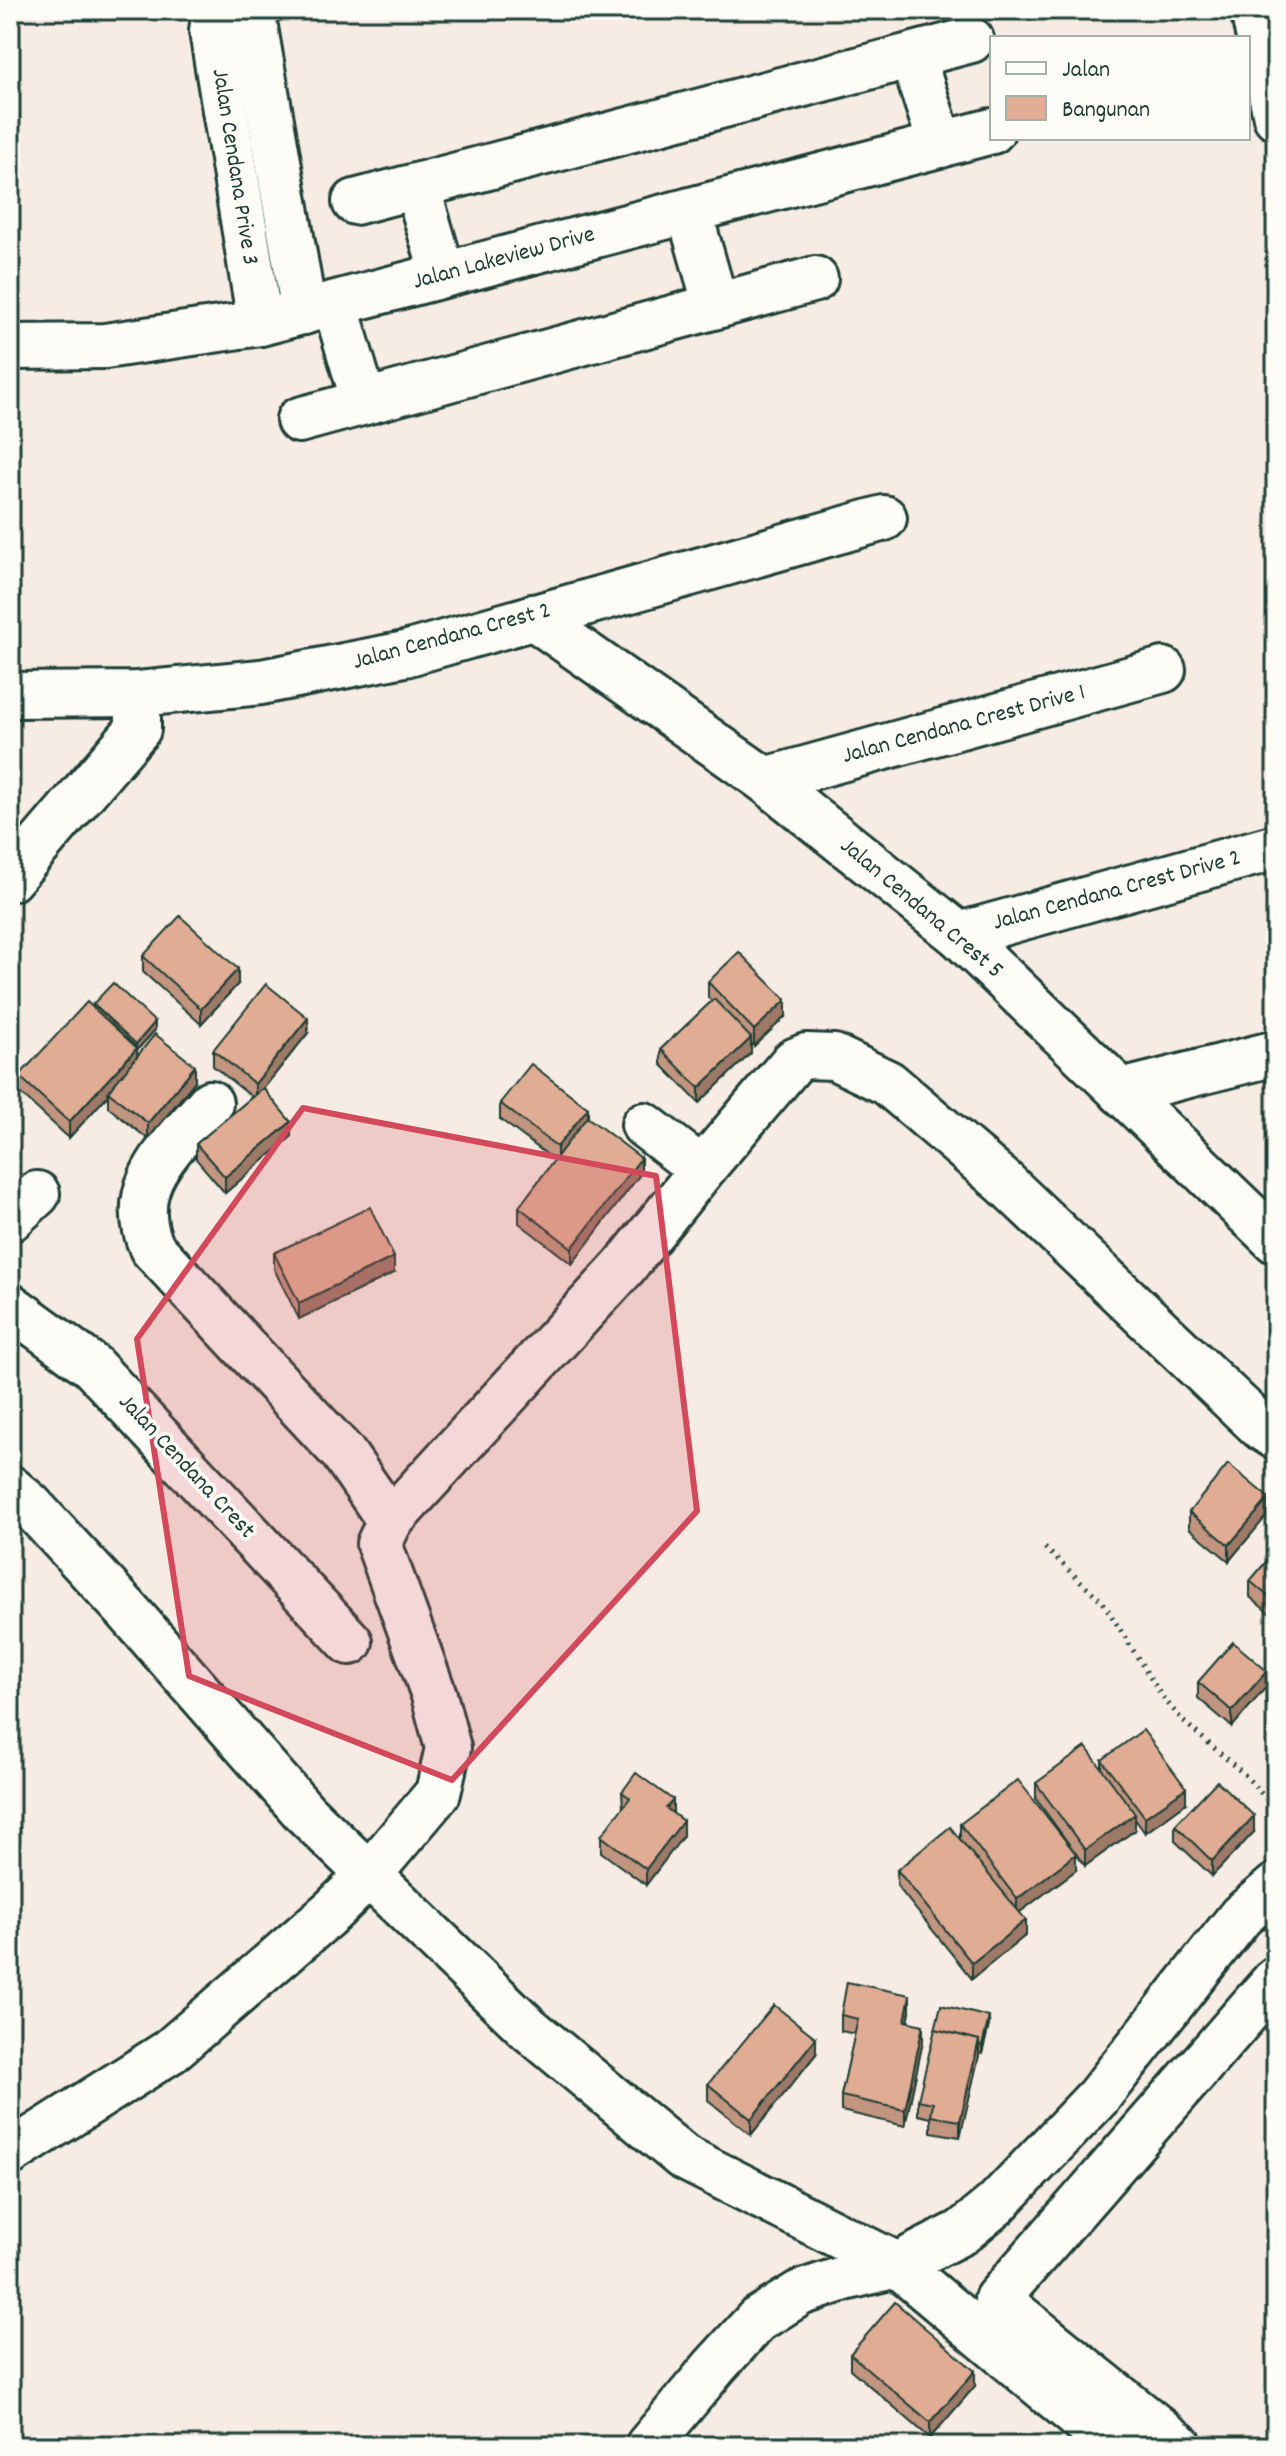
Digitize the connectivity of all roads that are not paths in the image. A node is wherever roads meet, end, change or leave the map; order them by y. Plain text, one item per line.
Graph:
1 (215, 10) edge
2 (248, 10) edge
3 (1253, 10) edge
4 (971, 40) dead end
5 (912, 56) junction
6 (1262, 60) edge
7 (1276, 117) edge
8 (990, 132) edge
9 (941, 145) junction
10 (279, 168) junction
11 (235, 176) junction
12 (417, 186) junction
13 (355, 202) dead end
14 (689, 211) junction
15 (443, 275) junction
16 (815, 279) dead end
17 (716, 306) junction
18 (319, 308) junction
19 (260, 323) junction
20 (10, 347) edge
21 (364, 402) junction
22 (299, 420) dead end
23 (884, 518) dead end
24 (533, 617) junction
25 (1163, 670) dead end
26 (138, 694) junction
27 (10, 695) edge
28 (765, 780) junction
29 (1276, 847) edge
30 (10, 879) edge
31 (959, 935) junction
32 (1276, 1053) edge
33 (1121, 1092) junction
34 (210, 1103) dead end
35 (644, 1125) dead end
36 (705, 1166) junction
37 (1276, 1241) edge
38 (10, 1306) edge
39 (1276, 1437) edge
40 (10, 1488) edge
41 (390, 1521) junction
42 (350, 1642) dead end
43 (368, 1876) junction
44 (1276, 1886) edge
45 (1276, 1979) edge
46 (10, 2153) edge
47 (897, 2265) junction
48 (648, 2446) edge
49 (1113, 2446) edge
50 (1180, 2446) edge

1 - 11 street, Jalan Cendana Prive 3
2 - 10 street, Jalan Cendana Prive 3
3 - 6 street
4 - 5 street
5 - 9 street
5 - 12 street
6 - 7 street
8 - 9 street, Jalan Lakeview Drive
9 - 14 street, Jalan Lakeview Drive
10 - 11 street
10 - 18 street, Jalan Cendana Prive 3
11 - 19 street, Jalan Cendana Prive 3
12 - 13 street
12 - 15 street
14 - 15 street, Jalan Lakeview Drive
14 - 17 street
15 - 18 street, Jalan Lakeview Drive
16 - 17 street
17 - 21 street
18 - 19 street, Jalan Lakeview Drive
18 - 21 street, Jalan Cendana Prive 3
19 - 20 street, Jalan Lakeview Drive
21 - 22 street
23 - 24 street, Jalan Cendana Crest 2
24 - 26 street, Jalan Cendana Crest 2
24 - 28 street, Jalan Cendana Crest 5
25 - 28 street, Jalan Cendana Crest Drive 1
26 - 27 street, Jalan Cendana Crest 2
26 - 30 street
28 - 31 street, Jalan Cendana Crest 5
29 - 31 street, Jalan Cendana Crest Drive 2
31 - 33 street, Jalan Cendana Crest 5
32 - 33 street
33 - 37 street, Jalan Cendana Crest 5
34 - 41 street
35 - 36 street
36 - 39 street
36 - 41 street
38 - 42 street, Jalan Cendana Crest
40 - 43 street
41 - 43 street
43 - 46 street
43 - 47 street
44 - 47 street
45 - 50 street
47 - 48 street
47 - 49 street

